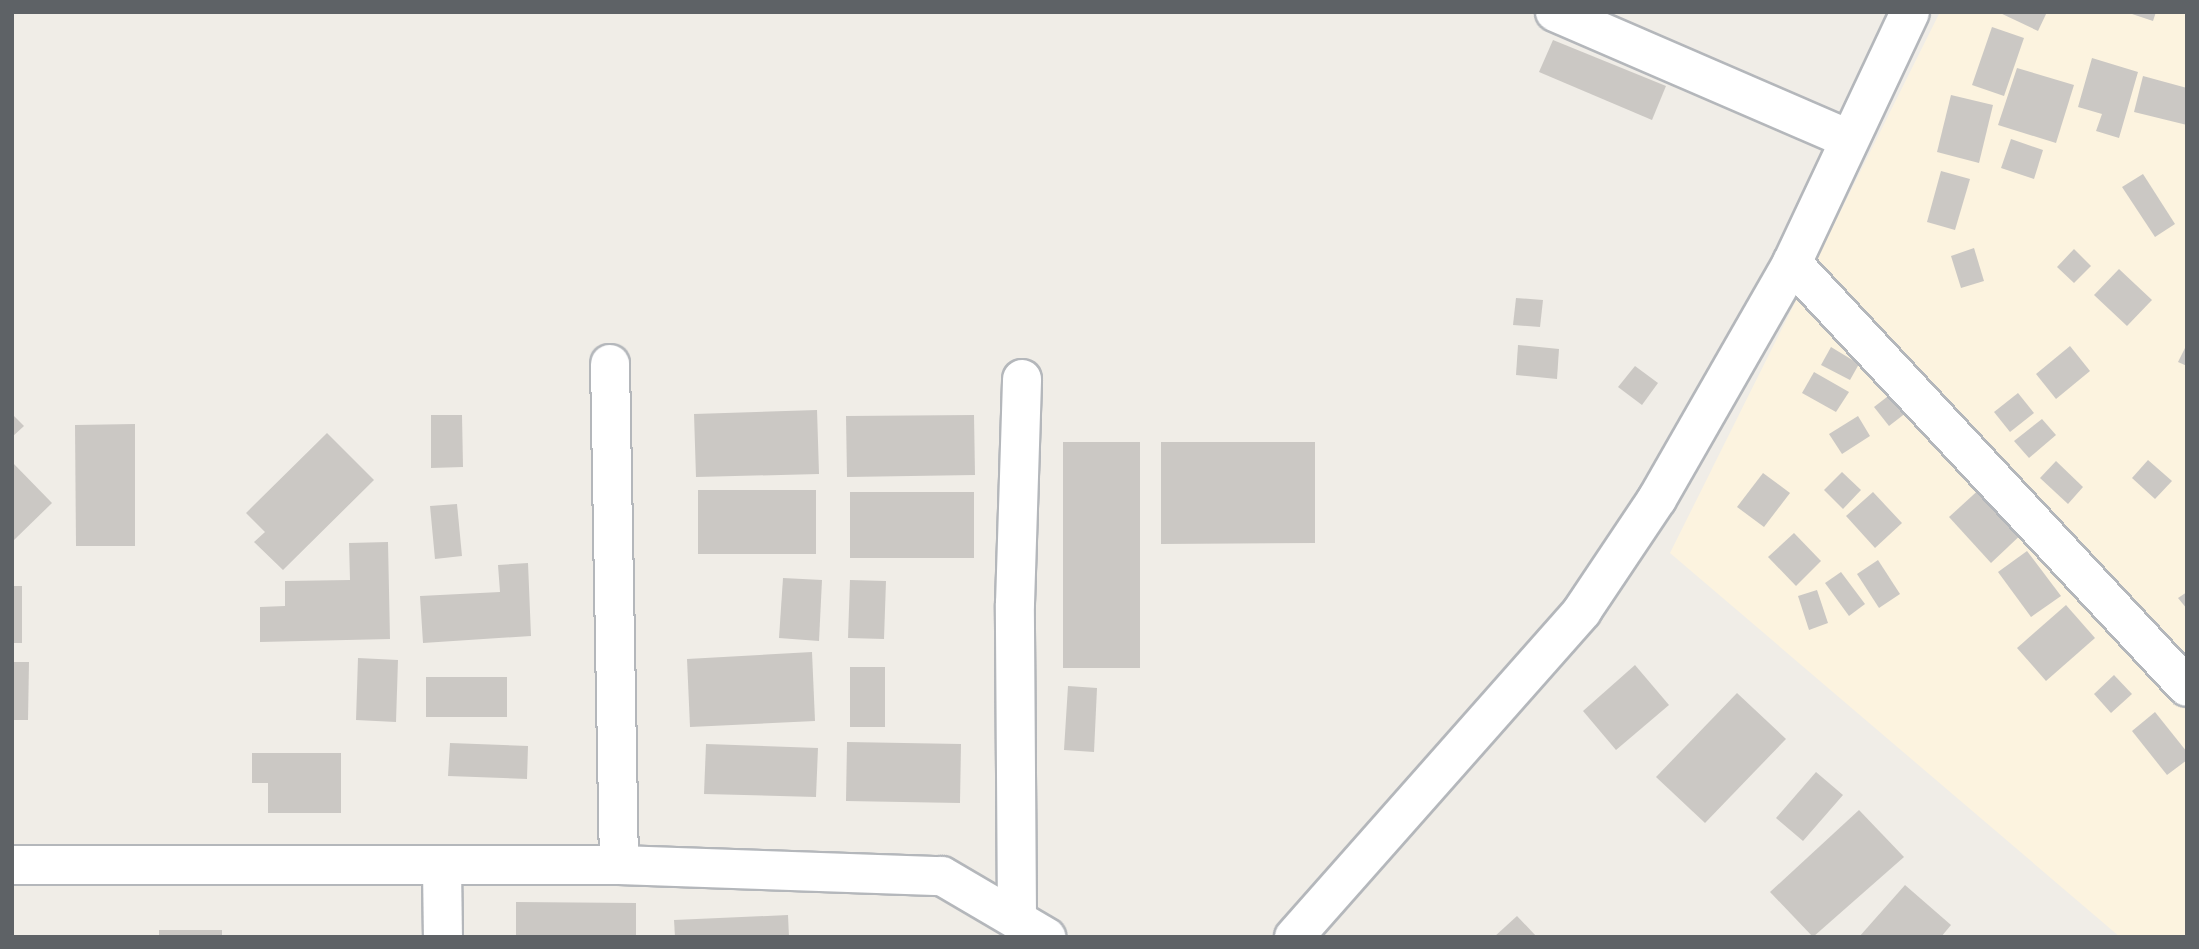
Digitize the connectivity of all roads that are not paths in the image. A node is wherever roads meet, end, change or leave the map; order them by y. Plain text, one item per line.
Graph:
1 (1555, 12) edge
2 (1910, 12) edge
3 (1849, 139) junction
4 (1792, 263) junction
5 (610, 364) dead end
6 (1022, 379) dead end
7 (2187, 687) edge
8 (12, 865) edge
9 (619, 865) junction
10 (442, 868) junction
11 (1031, 926) edge
12 (443, 937) edge
13 (1294, 937) edge

1 - 3 street
2 - 3 street
3 - 4 street
4 - 7 street
4 - 13 street
5 - 9 street
6 - 11 street
8 - 10 street
9 - 10 street
9 - 11 street
10 - 12 street

